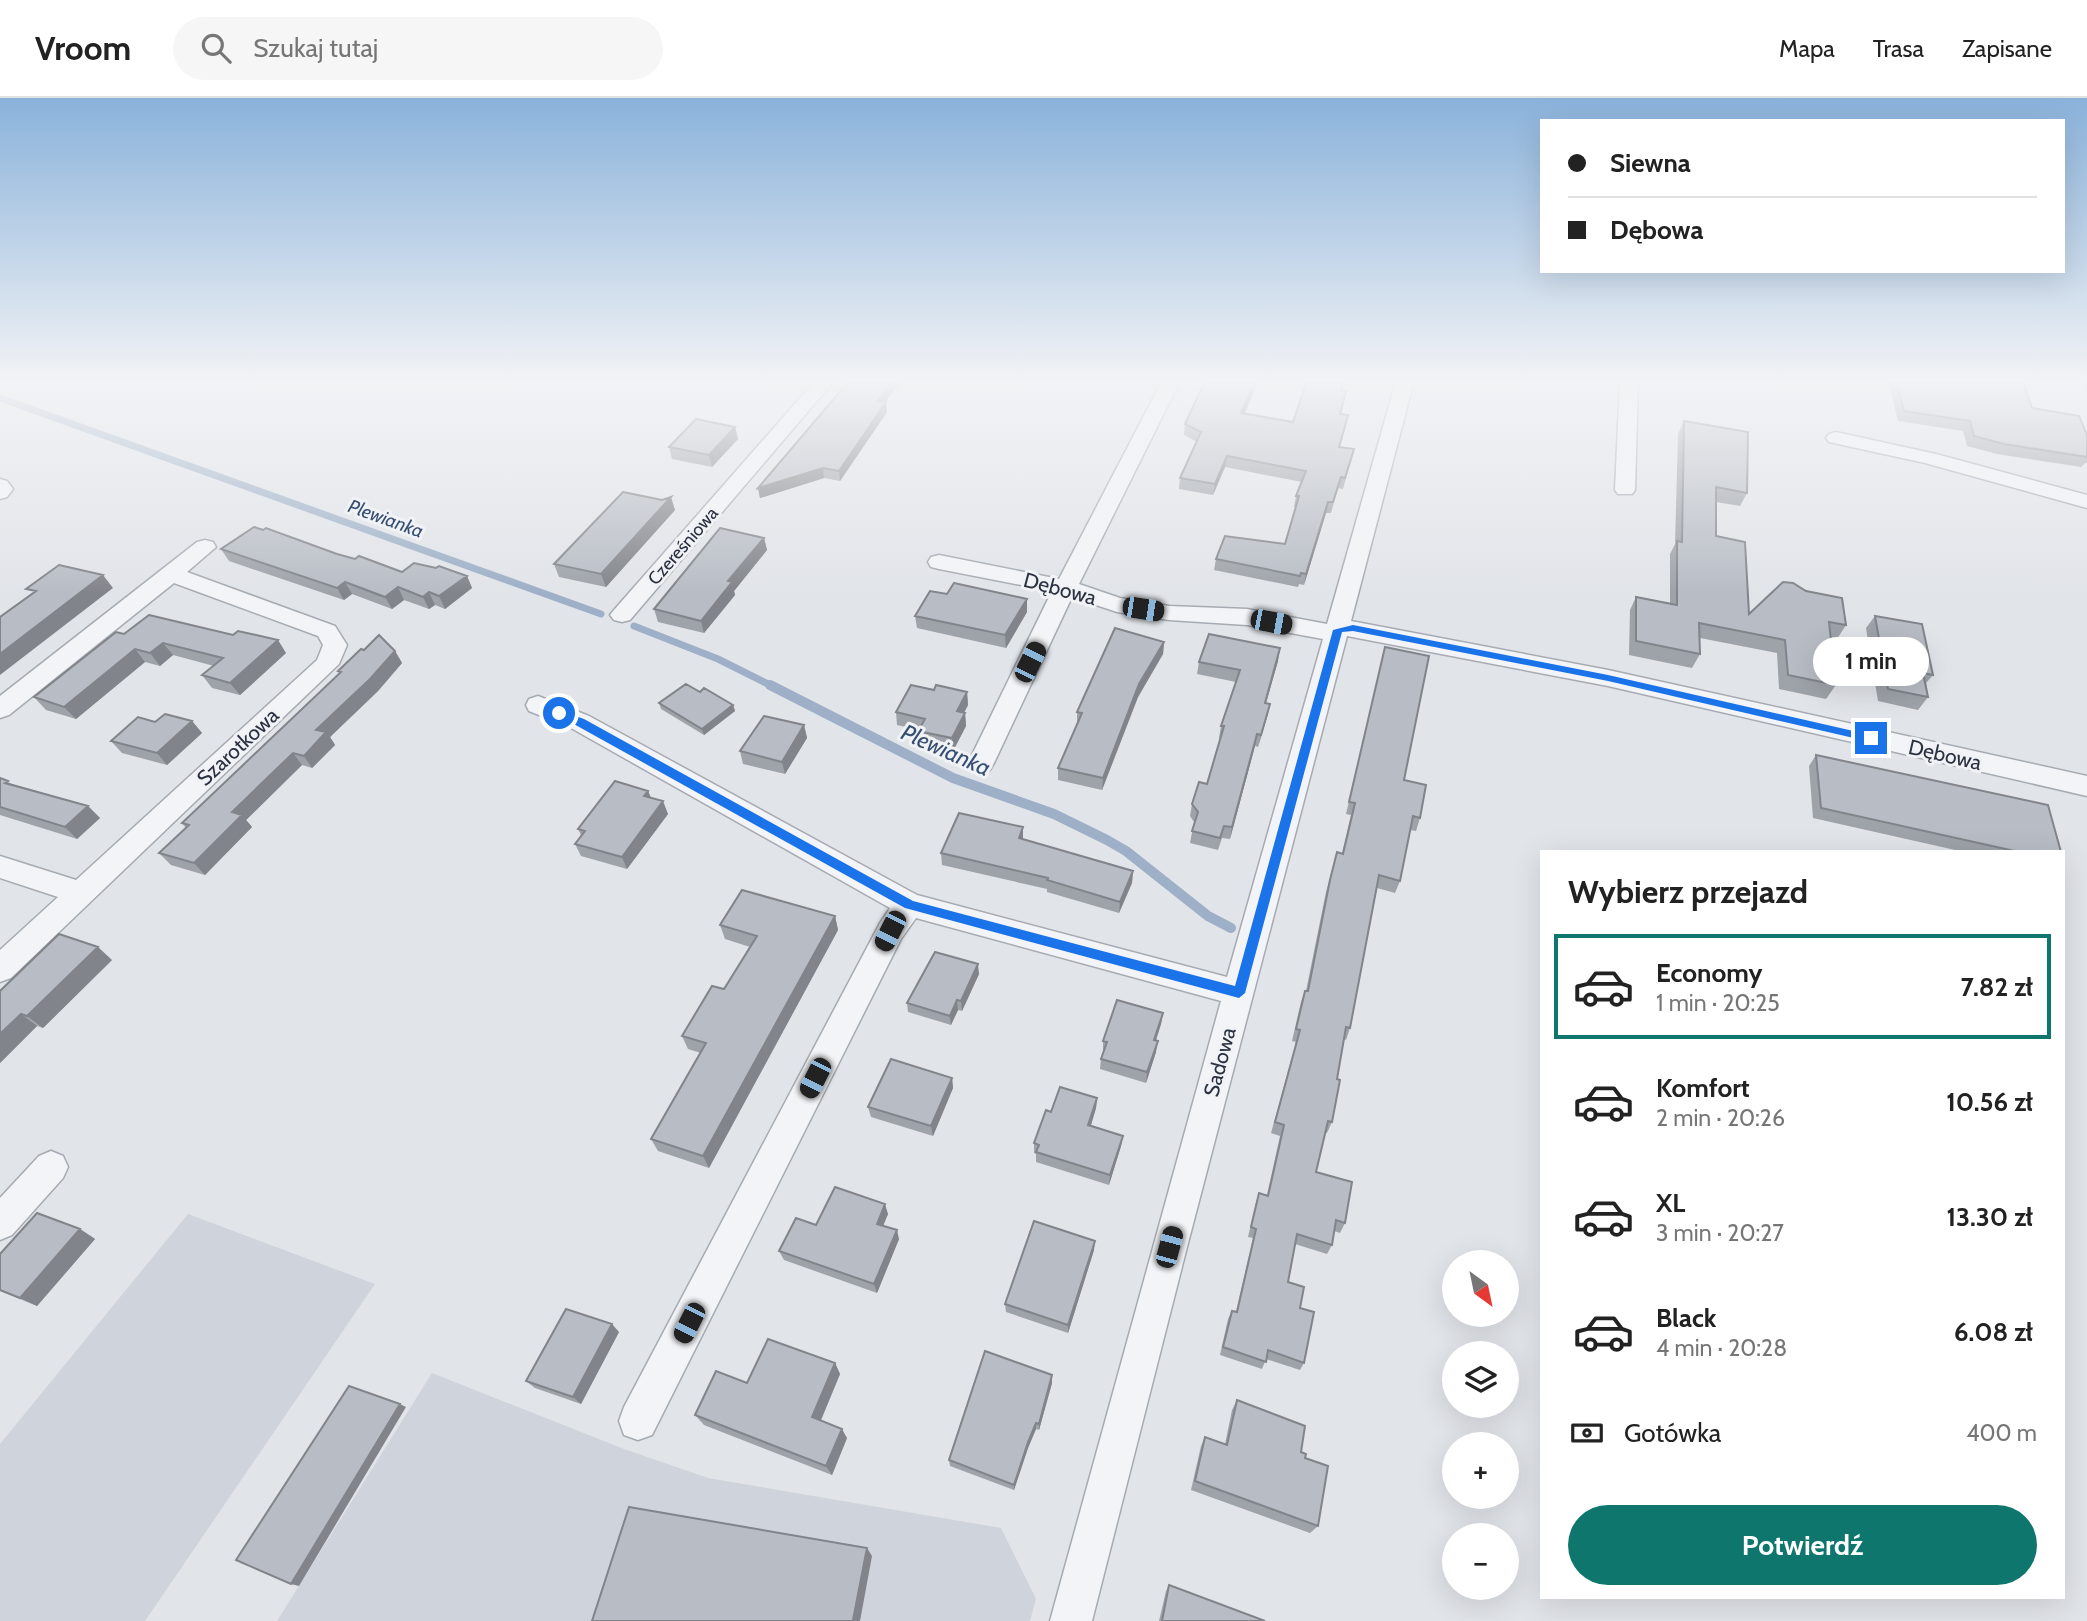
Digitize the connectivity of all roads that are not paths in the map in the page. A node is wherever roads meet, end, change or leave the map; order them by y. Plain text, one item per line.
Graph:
1 (763, 452) edge
2 (1135, 452) edge
3 (1386, 452) edge
4 (1626, 452) edge
5 (1901, 452) edge
6 (0, 485) edge
7 (1625, 490) dead end
8 (0, 493) edge
9 (2087, 502) edge
10 (205, 547) dead end
11 (939, 562) dead end
12 (171, 574) junction
13 (1066, 587) junction
14 (622, 615) dead end
15 (1338, 630) junction
16 (538, 705) dead end
17 (0, 709) edge
18 (981, 763) dead end
19 (2087, 786) edge
20 (0, 867) edge
21 (81, 893) junction
22 (909, 905) junction
23 (0, 969) edge
24 (1239, 993) junction
25 (51, 1167) dead end
26 (0, 1223) edge
27 (638, 1421) dead end
28 (1071, 1621) edge

1 - 14 street, Czereśniowa
2 - 13 street
3 - 15 street, Sadowa
4 - 7 street
5 - 9 street
6 - 8 street
10 - 12 street
11 - 13 street, Dębowa
12 - 17 street
12 - 21 street, Szarotkowa
13 - 15 street, Dębowa
13 - 18 street
15 - 19 street, Dębowa
15 - 24 street, Sadowa
16 - 22 street
20 - 21 street
21 - 23 street, Szarotkowa
22 - 24 street
22 - 27 street
24 - 28 street, Sadowa
25 - 26 street

